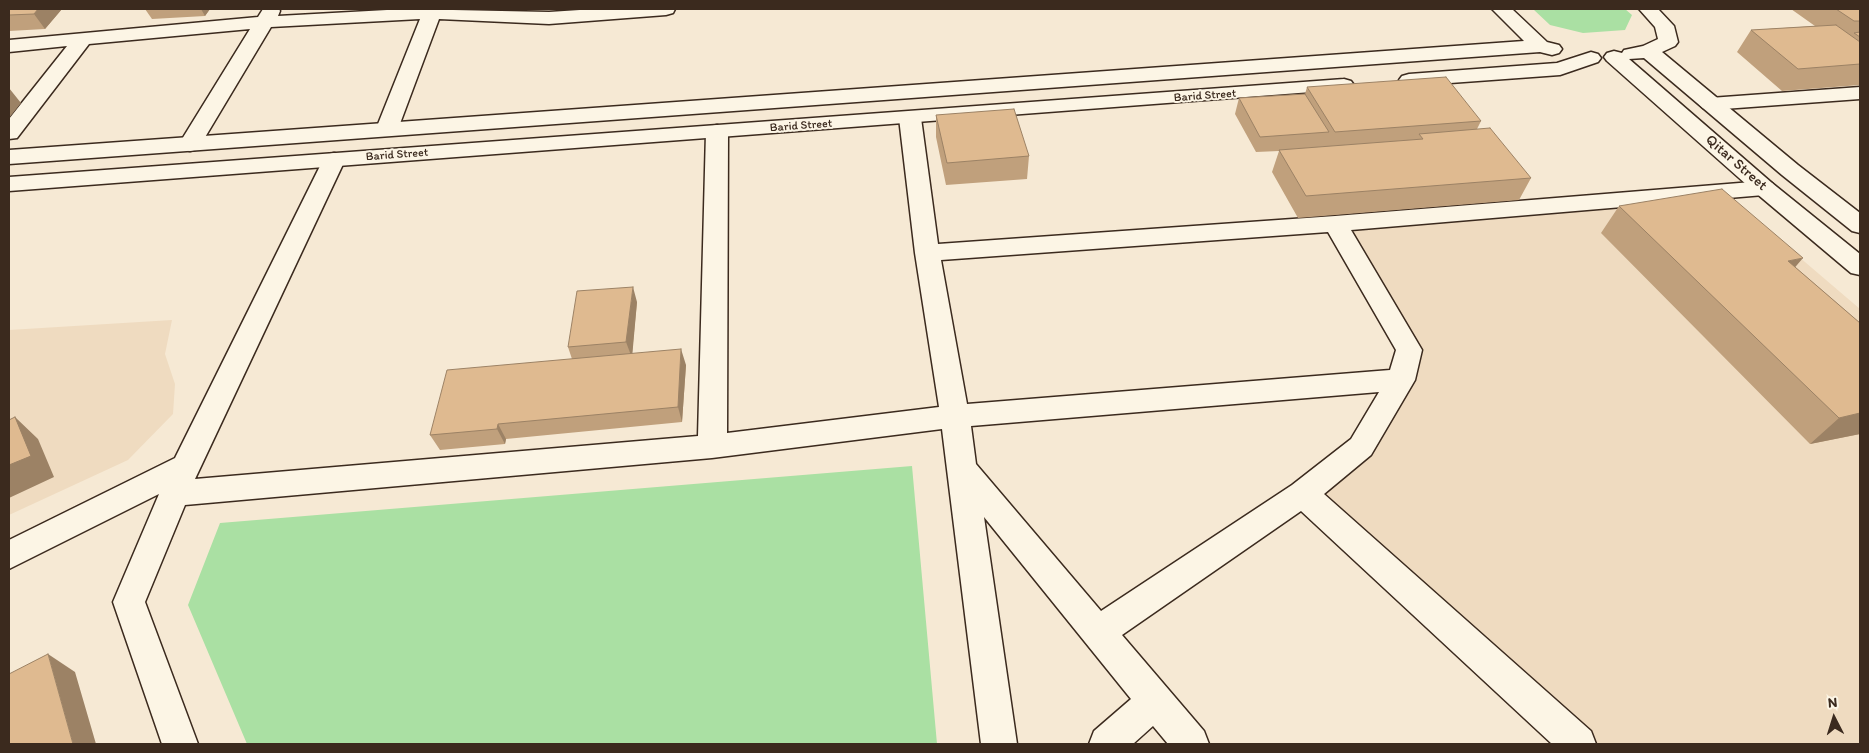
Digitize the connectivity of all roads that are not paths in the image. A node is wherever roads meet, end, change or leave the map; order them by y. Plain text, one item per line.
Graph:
1 (666, 9) edge
2 (1501, 9) edge
3 (1648, 9) edge
4 (432, 13) junction
5 (550, 13) edge
6 (269, 15) edge
7 (82, 40) junction
8 (9, 46) edge
9 (1540, 46) junction
10 (1648, 51) junction
11 (1614, 57) junction
12 (1591, 58) junction
13 (1393, 82) edge
14 (1363, 84) edge
15 (1860, 94) edge
16 (1710, 104) junction
17 (910, 118) junction
18 (387, 130) junction
19 (717, 132) junction
20 (9, 133) edge
21 (190, 144) junction
22 (9, 157) edge
23 (334, 160) junction
24 (9, 184) edge
25 (1764, 188) junction
26 (1335, 224) junction
27 (1860, 225) edge
28 (928, 254) junction
29 (1860, 267) edge
30 (1402, 380) junction
31 (954, 416) junction
32 (712, 446) junction
33 (960, 466) junction
34 (180, 480) junction
35 (1303, 494) junction
36 (9, 555) edge
37 (1098, 632) junction
38 (1154, 702) junction
39 (180, 744) edge
40 (999, 744) edge
41 (1107, 744) edge
42 (1191, 744) edge
43 (1578, 744) edge

1 - 5 street
2 - 9 street
3 - 10 street
4 - 5 street
4 - 6 street
4 - 18 street
6 - 7 street
6 - 21 street
7 - 8 street
7 - 20 street
9 - 12 street
9 - 18 street, Barid Street
10 - 11 street
10 - 16 street, Qitar Street
11 - 12 street
11 - 25 street, Qitar Street
12 - 13 street
14 - 17 street, Barid Street
15 - 16 street
16 - 27 street, Qitar Street
17 - 19 street, Barid Street
17 - 28 street
18 - 21 street, Barid Street
19 - 23 street, Barid Street
19 - 32 street
21 - 22 street, Barid Street
23 - 24 street, Barid Street
23 - 34 street
25 - 26 street
25 - 29 street, Qitar Street
26 - 28 street
26 - 30 street
28 - 31 street
30 - 31 street
30 - 35 street
31 - 32 street
31 - 33 street
32 - 34 street
33 - 37 street
33 - 40 street
34 - 36 street
34 - 39 street
35 - 37 street
35 - 43 street
37 - 38 street
38 - 41 street
38 - 42 street

